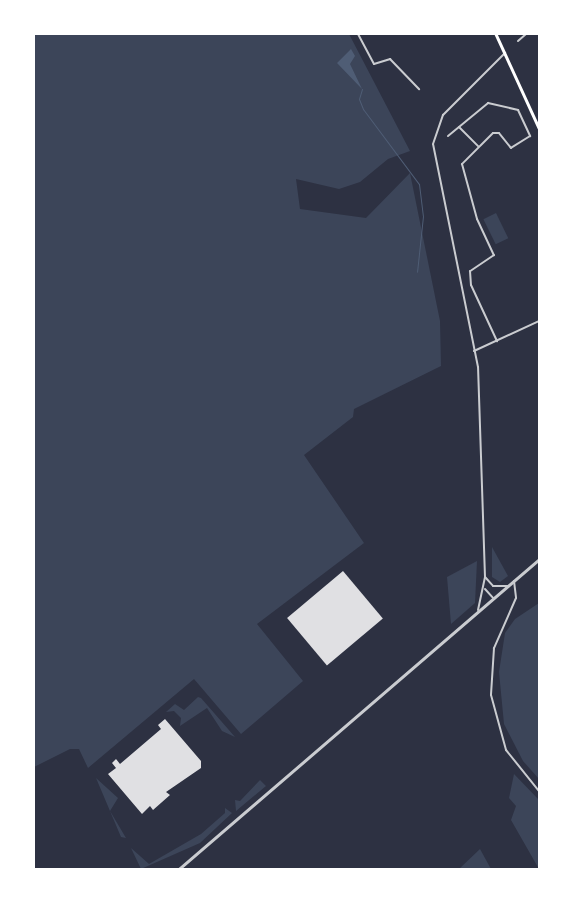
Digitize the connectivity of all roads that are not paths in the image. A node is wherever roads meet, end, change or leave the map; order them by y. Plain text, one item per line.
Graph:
1 (358, 34) edge
2 (496, 34) edge
3 (526, 34) edge
4 (518, 41) dead end
5 (505, 53) junction
6 (419, 89) dead end
7 (459, 127) junction
8 (539, 128) edge
9 (448, 136) dead end
10 (478, 146) junction
11 (539, 321) edge
12 (497, 341) junction
13 (474, 351) junction
14 (539, 559) edge
15 (485, 577) junction
16 (514, 581) junction
17 (509, 585) junction
18 (484, 587) junction
19 (495, 598) junction
20 (476, 614) junction
21 (539, 791) edge
22 (179, 869) edge

1 - 6 street
2 - 5 main road
3 - 4 street
5 - 8 main road
5 - 13 street
7 - 9 street
7 - 10 street
7 - 10 street
10 - 12 street
11 - 12 street
12 - 13 street
13 - 15 street
14 - 16 street
15 - 17 street
15 - 18 street
16 - 17 street
16 - 21 street
17 - 19 street
18 - 19 street
18 - 20 street
19 - 20 street
20 - 22 street

